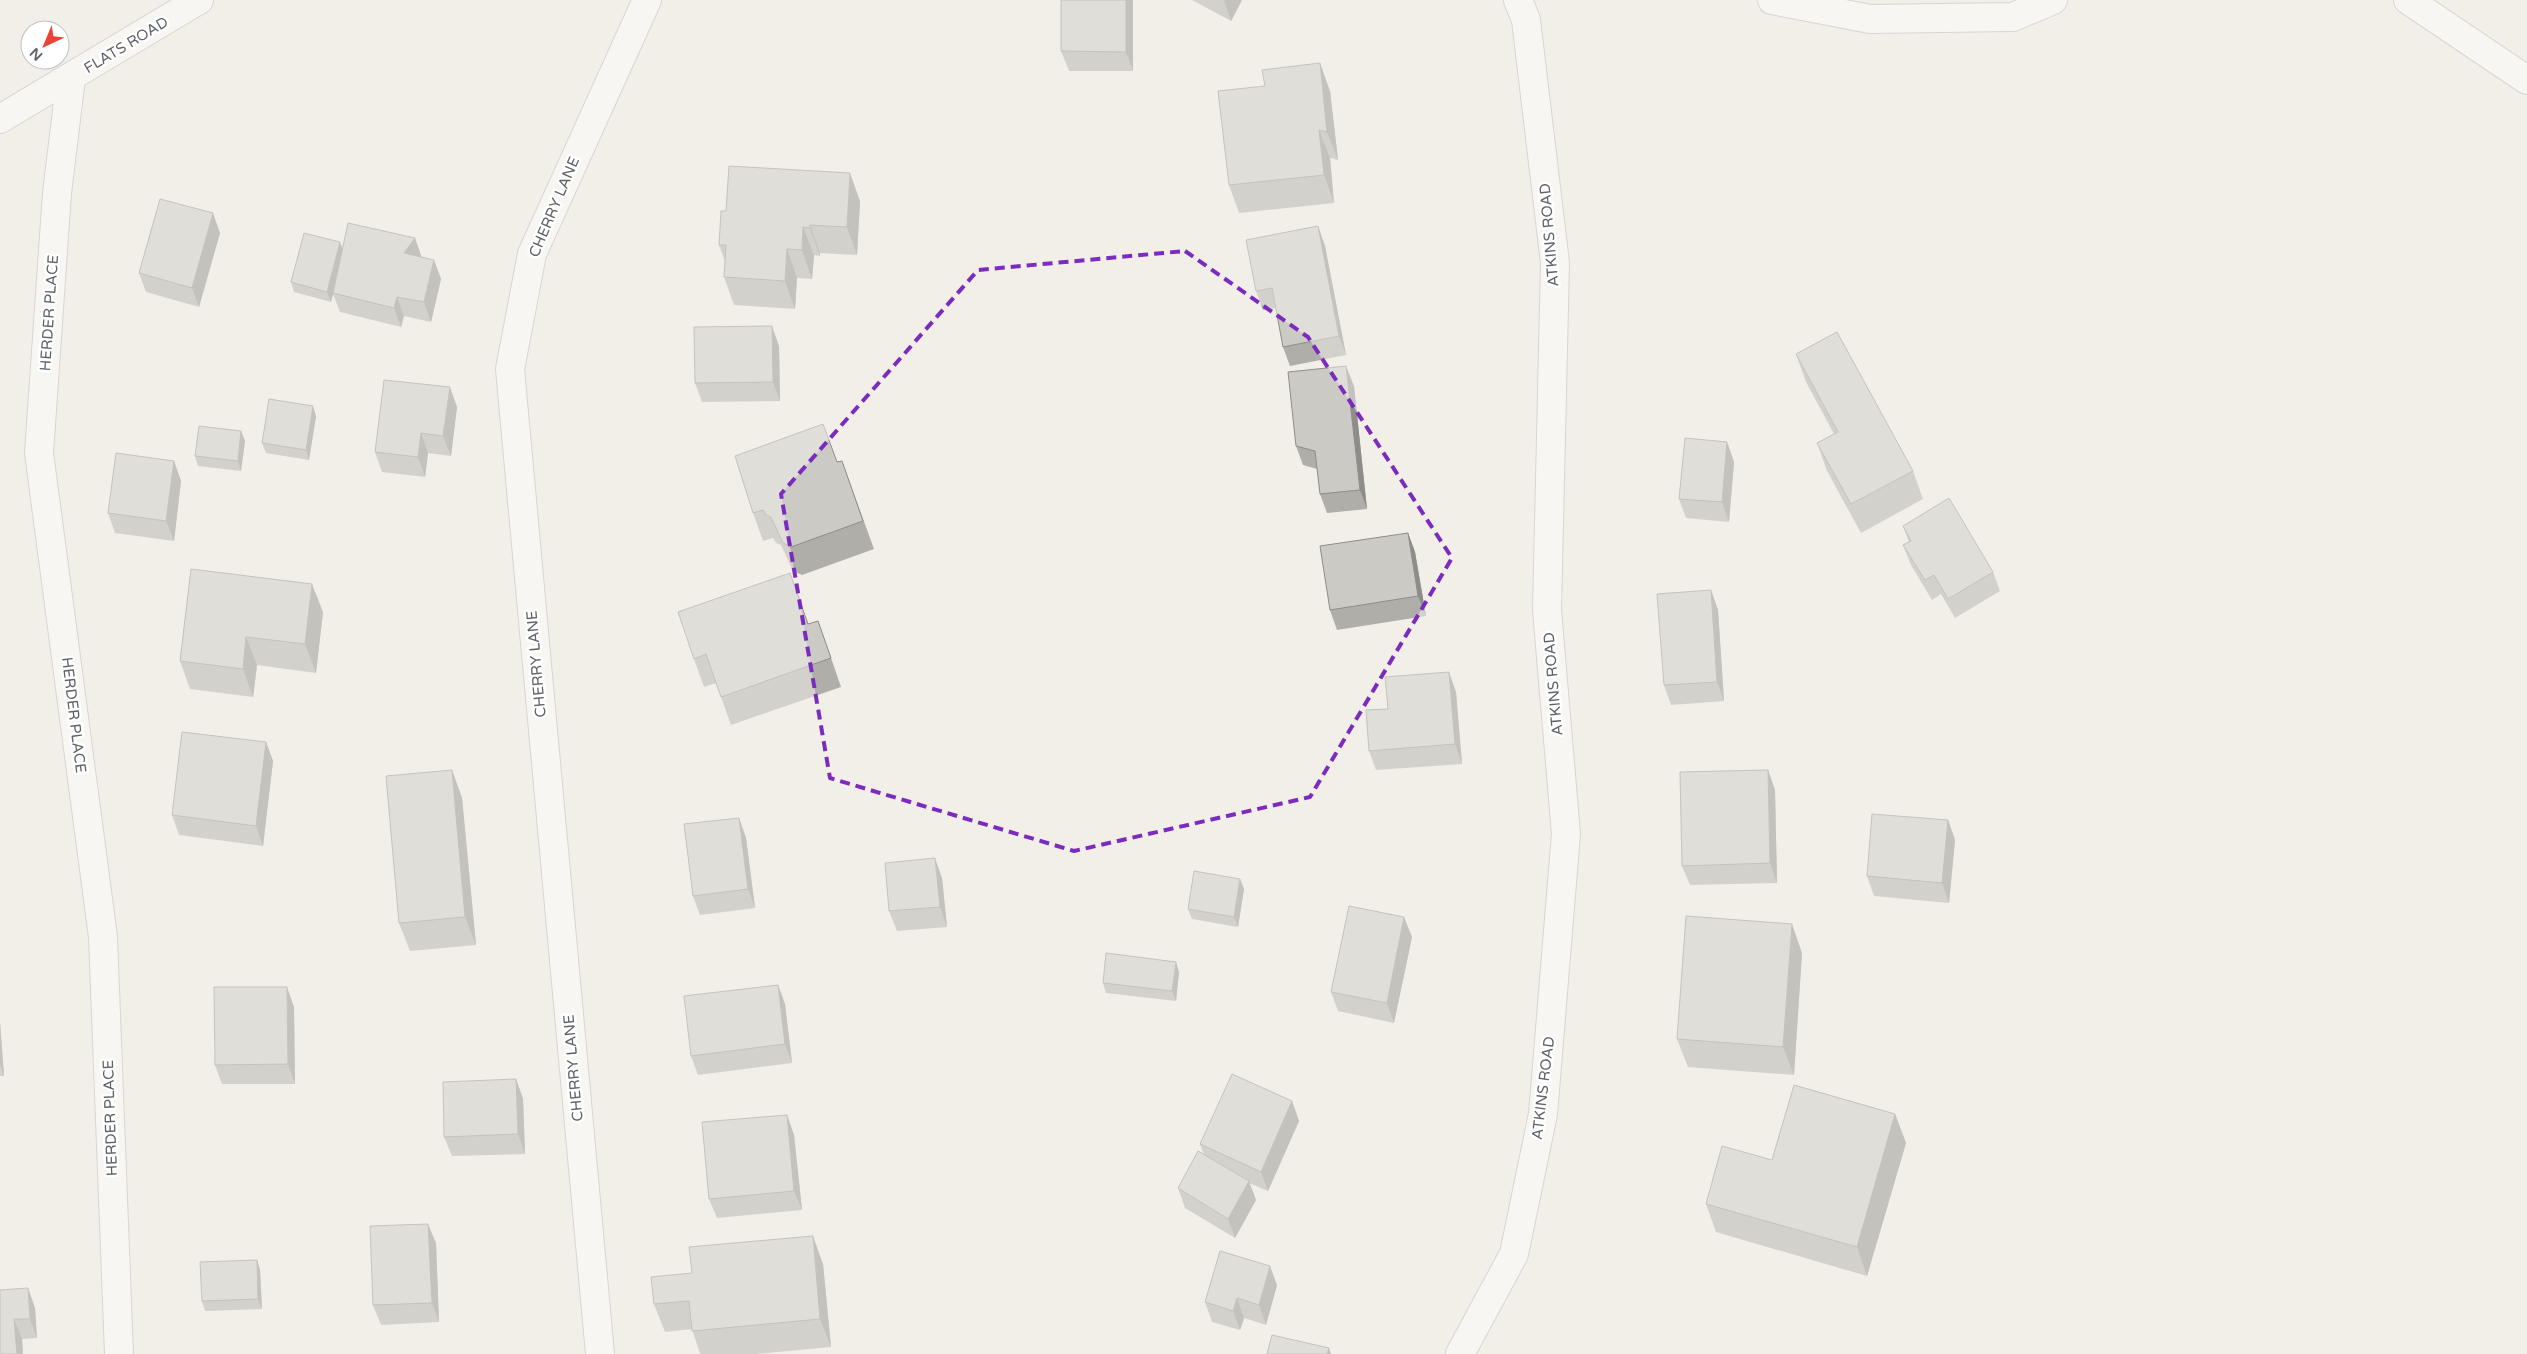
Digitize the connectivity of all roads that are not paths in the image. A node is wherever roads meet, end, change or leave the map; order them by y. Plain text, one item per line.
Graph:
1 (199, 0) edge
2 (648, 0) edge
3 (1518, 0) edge
4 (1772, 0) edge
5 (2053, 0) edge
6 (2408, 0) edge
7 (71, 78) junction
8 (2527, 80) edge
9 (1, 117) edge
10 (118, 1354) edge
11 (600, 1354) edge
12 (1460, 1354) edge

1 - 7 street, FLATS ROAD
2 - 11 street, CHERRY LANE
3 - 12 street, ATKINS ROAD
4 - 5 street
6 - 8 street
7 - 9 street, FLATS ROAD
7 - 10 street, HERDER PLACE

